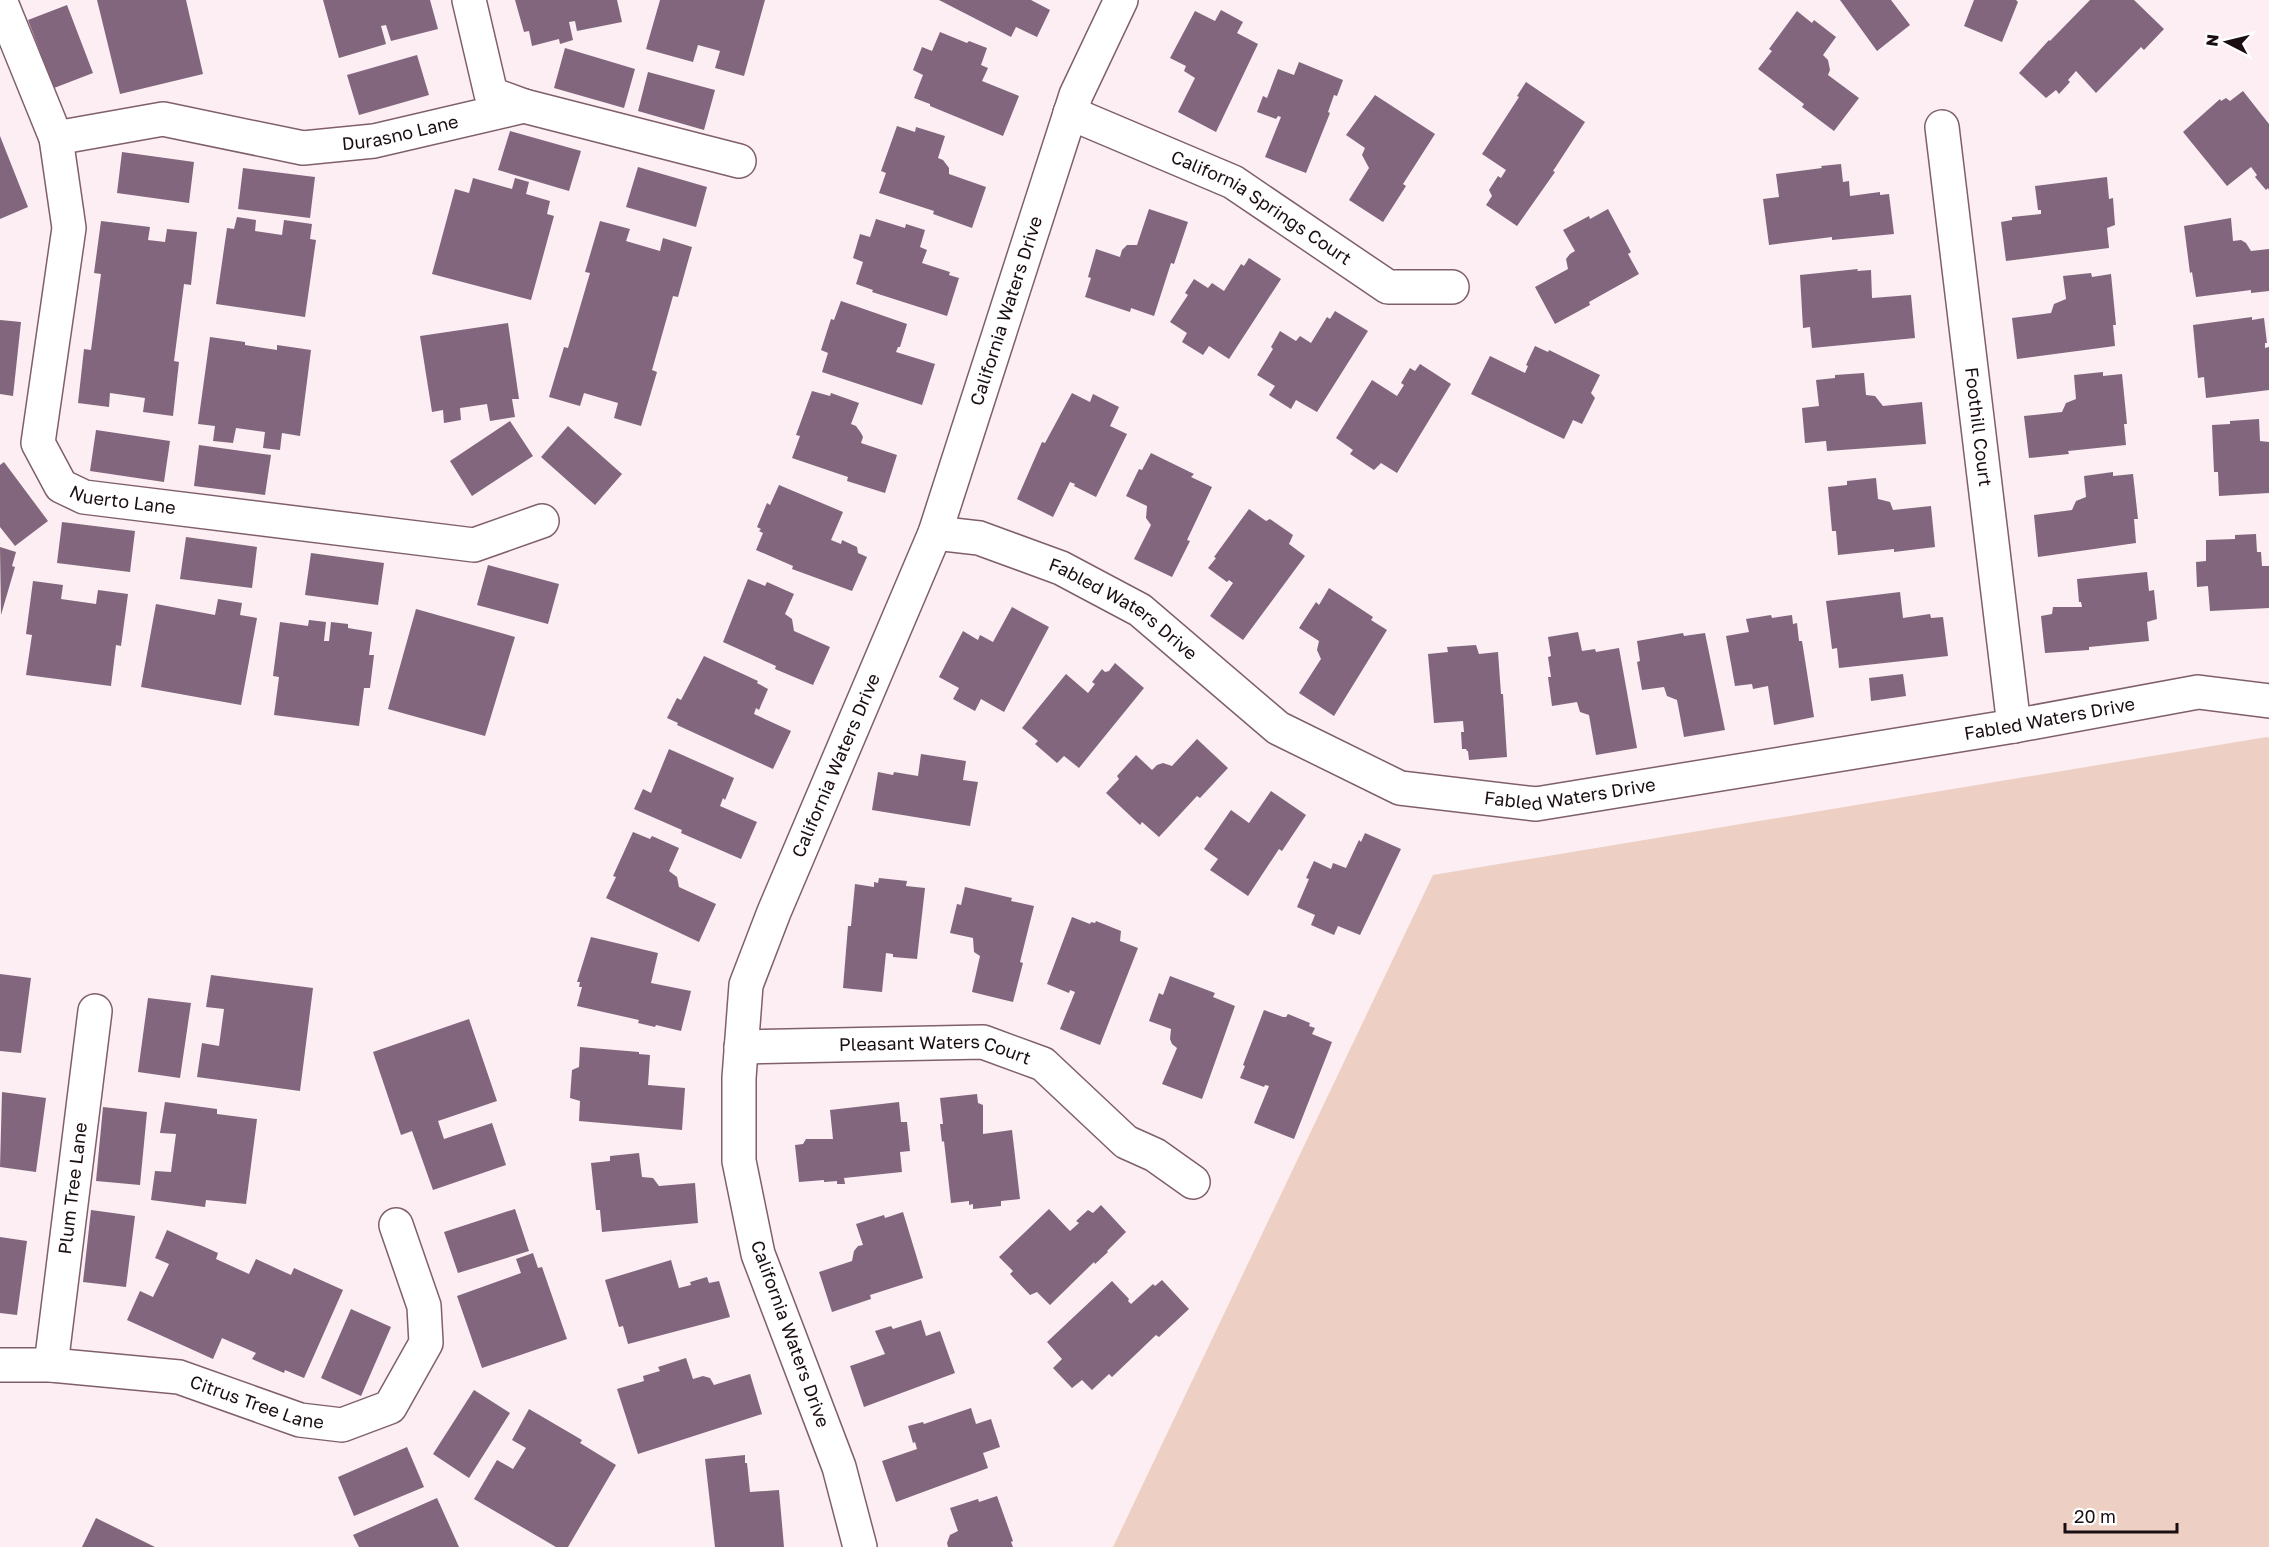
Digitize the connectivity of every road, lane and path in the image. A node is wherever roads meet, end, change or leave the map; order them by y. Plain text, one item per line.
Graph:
1 (469, 0) edge
2 (1121, 0) edge
3 (3, 14) edge
4 (524, 106) junction
5 (1070, 113) junction
6 (1942, 127) dead end
7 (57, 138) junction
8 (739, 161) dead end
9 (1452, 286) dead end
10 (542, 521) dead end
11 (935, 533) junction
12 (2269, 701) edge
13 (2014, 726) junction
14 (94, 1011) dead end
15 (741, 1047) junction
16 (1193, 1182) dead end
17 (396, 1226) dead end
18 (0, 1365) edge
19 (51, 1365) junction
20 (860, 1547) edge

1 - 4 street
2 - 5 street, California Waters Drive
3 - 7 street, Nuerto Lane
4 - 7 street, Durasno Lane
4 - 8 street, Durasno Lane
5 - 9 street, California Springs Court
5 - 11 street, California Waters Drive
6 - 13 street, Foothill Court
7 - 10 street, Nuerto Lane
11 - 13 street, Fabled Waters Drive
11 - 15 street, California Waters Drive
12 - 13 street, Fabled Waters Drive
14 - 19 street, Plum Tree Lane
15 - 16 street, Pleasant Waters Court
15 - 20 street, California Waters Drive
17 - 19 street, Citrus Tree Lane
18 - 19 street, Citrus Tree Lane

